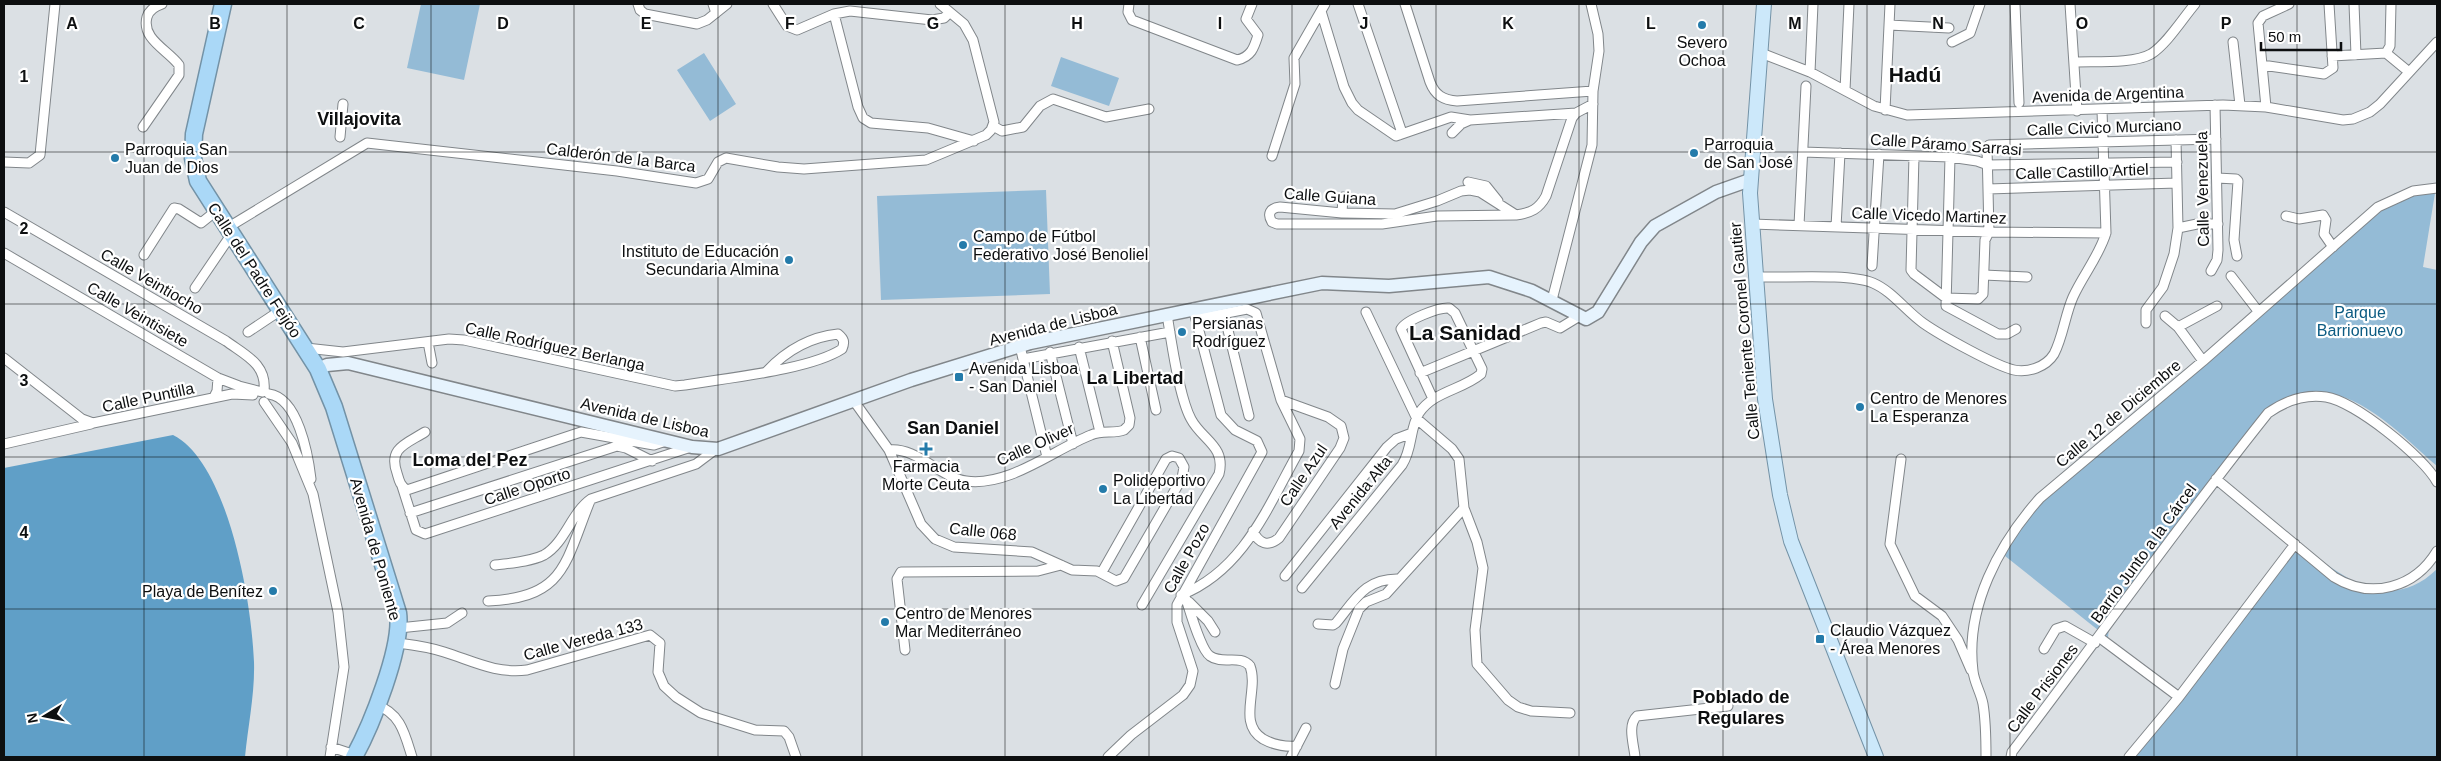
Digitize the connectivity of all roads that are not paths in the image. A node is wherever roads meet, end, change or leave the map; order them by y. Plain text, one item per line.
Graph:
1 (55, 4) edge
2 (162, 4) edge
3 (223, 4) edge
4 (638, 4) edge
5 (713, 4) edge
6 (727, 4) edge
7 (773, 4) edge
8 (940, 4) edge
9 (1129, 4) edge
10 (1252, 4) edge
11 (1358, 4) edge
12 (1405, 4) edge
13 (1591, 4) edge
14 (1764, 4) edge
15 (1813, 4) edge
16 (1849, 4) edge
17 (1890, 4) edge
18 (1980, 4) edge
19 (2015, 4) edge
20 (2070, 4) edge
21 (2195, 4) edge
22 (2288, 4) edge
23 (2329, 4) edge
24 (2354, 4) edge
25 (2391, 4) edge
26 (1323, 7) edge
27 (872, 8) edge
28 (716, 13) junction
29 (949, 13) junction
30 (834, 14) junction
31 (1889, 25) junction
32 (1949, 28) dead end
33 (1952, 42) dead end
34 (2233, 42) dead end
35 (2437, 42) edge
36 (1761, 52) junction
37 (2386, 53) junction
38 (2356, 55) junction
39 (2332, 56) junction
40 (2074, 62) junction
41 (2262, 65) junction
42 (1810, 72) junction
43 (2409, 72) junction
44 (1806, 86) dead end
45 (1845, 90) junction
46 (1593, 91) junction
47 (2019, 103) dead end
48 (343, 104) dead end
49 (1592, 104) junction
50 (2215, 105) junction
51 (2240, 105) junction
52 (2266, 107) junction
53 (1149, 109) dead end
54 (1885, 110) junction
55 (2102, 110) junction
56 (2077, 111) junction
57 (1576, 113) junction
58 (1470, 120) junction
59 (993, 126) junction
60 (143, 127) dead end
61 (1452, 133) dead end
62 (1399, 135) junction
63 (340, 137) dead end
64 (2216, 138) junction
65 (974, 140) junction
66 (2176, 140) junction
67 (2102, 143) junction
68 (1803, 152) junction
69 (1840, 153) junction
70 (1878, 154) junction
71 (1272, 156) dead end
72 (1914, 156) junction
73 (1950, 157) junction
74 (4, 162) edge
75 (2176, 162) junction
76 (2103, 164) junction
77 (1988, 166) junction
78 (2217, 178) junction
79 (1750, 180) junction
80 (1468, 182) dead end
81 (2177, 183) junction
82 (2104, 184) junction
83 (1988, 188) junction
84 (2437, 188) edge
85 (1343, 197) dead end
86 (1501, 206) junction
87 (216, 211) junction
88 (4, 212) edge
89 (1342, 213) junction
90 (1516, 215) junction
91 (2286, 216) dead end
92 (1752, 224) junction
93 (2218, 224) junction
94 (1799, 225) junction
95 (1836, 227) junction
96 (1874, 228) junction
97 (2178, 228) junction
98 (1912, 229) junction
99 (1948, 230) junction
100 (229, 231) junction
101 (1989, 232) junction
102 (2106, 233) junction
103 (2333, 247) junction
104 (144, 255) dead end
105 (5, 256) edge
106 (2237, 256) dead end
107 (1872, 266) dead end
108 (2211, 271) dead end
109 (1984, 274) junction
110 (2231, 276) dead end
111 (1756, 277) junction
112 (2027, 277) dead end
113 (195, 288) dead end
114 (1946, 298) junction
115 (1552, 300) junction
116 (2218, 306) dead end
117 (282, 310) junction
118 (2258, 311) junction
119 (1366, 312) dead end
120 (1167, 314) junction
121 (1195, 314) junction
122 (1224, 314) junction
123 (2165, 316) dead end
124 (1578, 317) junction
125 (2146, 323) dead end
126 (2178, 327) junction
127 (2016, 328) dead end
128 (248, 332) dead end
129 (1170, 332) junction
130 (1140, 337) junction
131 (1112, 341) junction
132 (428, 342) junction
133 (1079, 347) junction
134 (306, 348) junction
135 (1473, 351) junction
136 (1021, 352) junction
137 (1050, 352) junction
138 (4, 358) edge
139 (2203, 361) junction
140 (432, 363) dead end
141 (318, 369) junction
142 (767, 371) junction
143 (1420, 373) junction
144 (218, 378) junction
145 (263, 395) junction
146 (214, 397) junction
147 (1433, 399) junction
148 (1280, 400) junction
149 (854, 401) junction
150 (1156, 410) dead end
151 (1249, 416) dead end
152 (1416, 419) junction
153 (93, 423) junction
154 (424, 432) dead end
155 (1100, 432) junction
156 (1412, 433) junction
157 (666, 440) junction
158 (4, 444) edge
159 (1072, 444) junction
160 (692, 447) junction
161 (716, 449) junction
162 (889, 450) junction
163 (1047, 456) junction
164 (1901, 459) dead end
165 (652, 461) junction
166 (2216, 479) junction
167 (2437, 482) edge
168 (402, 486) junction
169 (312, 494) junction
170 (591, 499) junction
171 (1464, 508) junction
172 (410, 513) junction
173 (1253, 531) junction
174 (2295, 544) junction
175 (2437, 552) edge
176 (495, 565) dead end
177 (1061, 565) junction
178 (1102, 572) junction
179 (1286, 576) dead end
180 (1399, 579) junction
181 (1302, 588) dead end
182 (1184, 597) junction
183 (488, 601) dead end
184 (1142, 605) dead end
185 (462, 613) dead end
186 (1318, 624) dead end
187 (1214, 632) dead end
188 (399, 635) junction
189 (2097, 641) junction
190 (2044, 649) dead end
191 (905, 650) dead end
192 (1973, 672) junction
193 (1334, 684) dead end
194 (2179, 697) junction
195 (376, 705) junction
196 (1728, 706) dead end
197 (1570, 713) dead end
198 (1306, 728) dead end
199 (1297, 746) junction
200 (332, 747) junction
201 (355, 756) edge
202 (330, 757) edge
203 (412, 757) edge
204 (796, 757) edge
205 (1108, 757) edge
206 (1291, 757) edge
207 (1635, 757) edge
208 (1876, 757) edge
209 (1986, 757) edge
210 (2011, 757) edge
211 (2129, 757) edge

1 - 74 street
2 - 60 street
3 - 87 highway, Calle del Padre Feijóo
4 - 28 street
5 - 28 street
6 - 28 street
7 - 30 street
8 - 29 street
9 - 10 street
11 - 62 street
12 - 46 street
13 - 46 street
14 - 36 main road, Calle Teniente Coronel Gautier
15 - 42 street
16 - 45 street
17 - 31 street
18 - 33 street
19 - 47 street
20 - 40 street
21 - 40 street
22 - 41 street
23 - 39 street
24 - 38 street
25 - 37 street
26 - 62 street
26 - 71 street
27 - 29 street
27 - 30 street
29 - 59 street
30 - 65 street
31 - 32 street
31 - 54 street
34 - 51 street
35 - 43 street, Avenida de Argentina
36 - 42 street, Avenida de Argentina
36 - 79 main road, Calle Teniente Coronel Gautier
37 - 38 street
37 - 43 street
38 - 39 street
39 - 41 street
40 - 56 street
41 - 52 street
42 - 45 street, Avenida de Argentina
43 - 52 street, Avenida de Argentina
44 - 68 street
45 - 54 street, Avenida de Argentina
46 - 49 street
48 - 63 street
49 - 57 street
49 - 115 street
50 - 51 street, Avenida de Argentina
50 - 55 street, Avenida de Argentina
50 - 64 street, Calle Venezuela
51 - 52 street, Avenida de Argentina
53 - 59 street
54 - 56 street, Avenida de Argentina
55 - 56 street, Avenida de Argentina
55 - 67 street
57 - 58 street
57 - 90 street, Calle Guiana
58 - 61 street
58 - 62 street
59 - 65 street, Calderón de la Barca
64 - 66 street, Calle Civico Murciano
64 - 78 street, Calle Venezuela
65 - 100 street, Calderón de la Barca
66 - 67 street, Calle Civico Murciano
66 - 75 street
67 - 76 street
67 - 77 street, Calle Civico Murciano
68 - 69 street, Calle Páramo Sarrasi
68 - 94 street
69 - 70 street, Calle Páramo Sarrasi
69 - 95 street
70 - 72 street, Calle Páramo Sarrasi
70 - 96 street
72 - 73 street, Calle Páramo Sarrasi
72 - 98 street
73 - 77 street, Calle Páramo Sarrasi
73 - 99 street
75 - 76 street, Calle Páramo Sarrasi
75 - 81 street
76 - 77 street, Calle Páramo Sarrasi
76 - 82 street
77 - 83 street
78 - 93 street, Calle Venezuela
78 - 106 street
79 - 92 main road, Calle Teniente Coronel Gautier
79 - 124 street
80 - 86 street
81 - 82 street, Calle Castillo Artiel
81 - 97 street
82 - 83 street, Calle Castillo Artiel
82 - 102 street
83 - 101 street
84 - 103 street, Calle 12 de Diciembre
85 - 89 street
86 - 89 street, Calle Guiana
86 - 90 street, Calle Guiana
87 - 100 highway, Calle del Padre Feijóo
87 - 104 street
88 - 145 street, Calle Veintiocho
89 - 90 street, Calle Guiana
91 - 103 street
92 - 94 street, Calle Vicedo Martinez
92 - 111 main road, Calle Teniente Coronel Gautier
93 - 97 street
93 - 108 street, Calle Venezuela
94 - 95 street, Calle Vicedo Martinez
95 - 96 street, Calle Vicedo Martinez
96 - 98 street, Calle Vicedo Martinez
96 - 107 street
97 - 125 street
98 - 99 street, Calle Vicedo Martinez
98 - 114 street
99 - 101 street, Calle Vicedo Martinez
99 - 114 street
100 - 113 street
100 - 117 highway, Calle del Padre Feijóo
101 - 102 street, Calle Vicedo Martinez
101 - 109 street
102 - 111 street
103 - 118 street, Calle 12 de Diciembre
105 - 144 street, Calle Veintisiete
109 - 112 street
109 - 114 street
110 - 118 street
111 - 208 main road, Calle Teniente Coronel Gautier
114 - 127 street
115 - 121 street, Avenida de Lisboa
115 - 124 street, Avenida de Lisboa
116 - 126 street
117 - 128 street
117 - 134 highway, Calle del Padre Feijóo
118 - 139 street, Calle 12 de Diciembre
119 - 152 street
120 - 121 street, Avenida de Lisboa
120 - 129 street
120 - 136 street, Avenida de Lisboa
121 - 122 street
121 - 182 street, Calle Pozo
122 - 148 street
122 - 151 street
123 - 126 street
124 - 135 street
126 - 139 street
129 - 130 street
129 - 184 street
130 - 131 street
130 - 150 street
131 - 133 street
131 - 155 street, Calle Oliver
132 - 134 street, Calle Rodríguez Berlanga
132 - 140 street
132 - 142 street, Calle Rodríguez Berlanga
133 - 137 street
133 - 155 street
134 - 141 highway, Calle del Padre Feijóo
135 - 143 street
135 - 143 street
135 - 147 street, Avenida Alta
136 - 137 street
136 - 149 street, Avenida de Lisboa
136 - 163 street
137 - 159 street
138 - 153 street, Calle Puntilla
139 - 192 street, Calle 12 de Diciembre
141 - 157 street, Avenida de Lisboa
141 - 188 highway, Avenida de Poniente
142 - 142 street, Calle Rodríguez Berlanga
143 - 147 street
144 - 145 street, Calle Veintisiete
144 - 146 street
145 - 146 street, Calle Puntilla
145 - 169 street
145 - 169 street
146 - 153 street, Calle Puntilla
147 - 152 street, Avenida Alta
148 - 173 street, Calle Azul
148 - 173 street, Calle Azul
149 - 161 street, Avenida de Lisboa
149 - 162 street, Calle 068
152 - 156 street, Avenida Alta
152 - 171 street
153 - 158 street
154 - 168 street, Calle Oporto
155 - 159 street, Calle Oliver
156 - 179 street
156 - 181 street, Avenida Alta
157 - 160 street, Avenida de Lisboa
157 - 168 street
159 - 163 street, Calle Oliver
160 - 161 street, Avenida de Lisboa
160 - 165 street, Calle Oporto
161 - 170 street
162 - 163 street, Calle Oliver
162 - 177 street, Calle 068
164 - 192 street
165 - 172 street
165 - 172 street, Calle Oporto
166 - 167 street, Barrio Junto a la Cárcel
166 - 174 street, Barrio Junto a la Cárcel
166 - 189 street, Barrio Junto a la Cárcel
168 - 172 street, Calle Oporto
169 - 200 street
170 - 176 street
170 - 183 street
171 - 180 street
171 - 197 street
173 - 182 street
174 - 175 street, Barrio Junto a la Cárcel
174 - 194 street
177 - 178 street, Calle 068
177 - 191 street
178 - 178 street, Calle 068
180 - 186 street
180 - 193 street
182 - 187 street
182 - 199 street
182 - 205 street, Calle Pozo
185 - 188 street
188 - 195 highway, Avenida de Poniente
188 - 204 street, Calle Vereda 133
189 - 190 street
189 - 194 street, Barrio Junto a la Cárcel
189 - 210 street, Calle Prisiones
192 - 209 street, Calle 12 de Diciembre
194 - 211 street
195 - 201 highway, Avenida de Poniente
195 - 203 street
196 - 207 street
198 - 199 street
199 - 206 street
200 - 201 street
200 - 202 street

